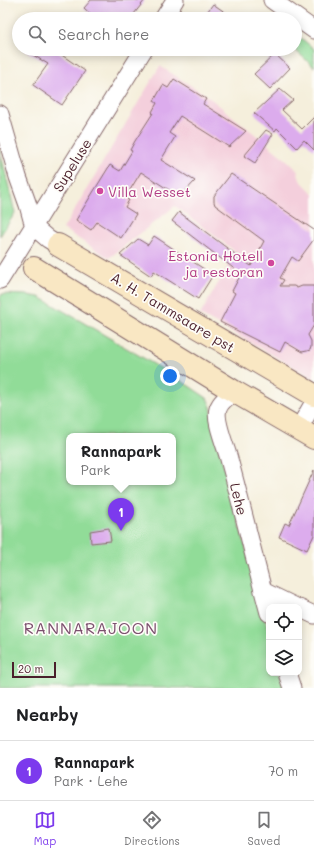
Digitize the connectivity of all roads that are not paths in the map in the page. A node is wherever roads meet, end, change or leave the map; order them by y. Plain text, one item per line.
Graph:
1 (175, 0) edge
2 (272, 0) edge
3 (167, 12) edge
4 (289, 12) edge
5 (302, 21) edge
6 (314, 30) edge
7 (140, 56) edge
8 (0, 114) edge
9 (34, 227) junction
10 (58, 244) joint
11 (14, 257) junction
12 (34, 268) joint
13 (0, 280) edge
14 (235, 392) junction
15 (314, 395) edge
16 (314, 402) edge
17 (306, 434) edge
18 (263, 591) junction
19 (267, 604) edge
20 (290, 604) edge
21 (302, 610) edge
22 (314, 615) edge
23 (288, 676) edge
24 (292, 688) edge

1 - 3 street
2 - 4 street
5 - 6 street
7 - 9 street, Supeluse
8 - 9 street
9 - 10 street, A. H. Tammsaare pst
9 - 11 street, Supeluse
10 - 15 street, A. H. Tammsaare pst
11 - 12 street
11 - 13 street, Supeluse
12 - 14 street
14 - 17 street
14 - 18 street, Lehe
16 - 17 street
18 - 19 street, Lehe
18 - 20 street
21 - 22 street
23 - 24 street

